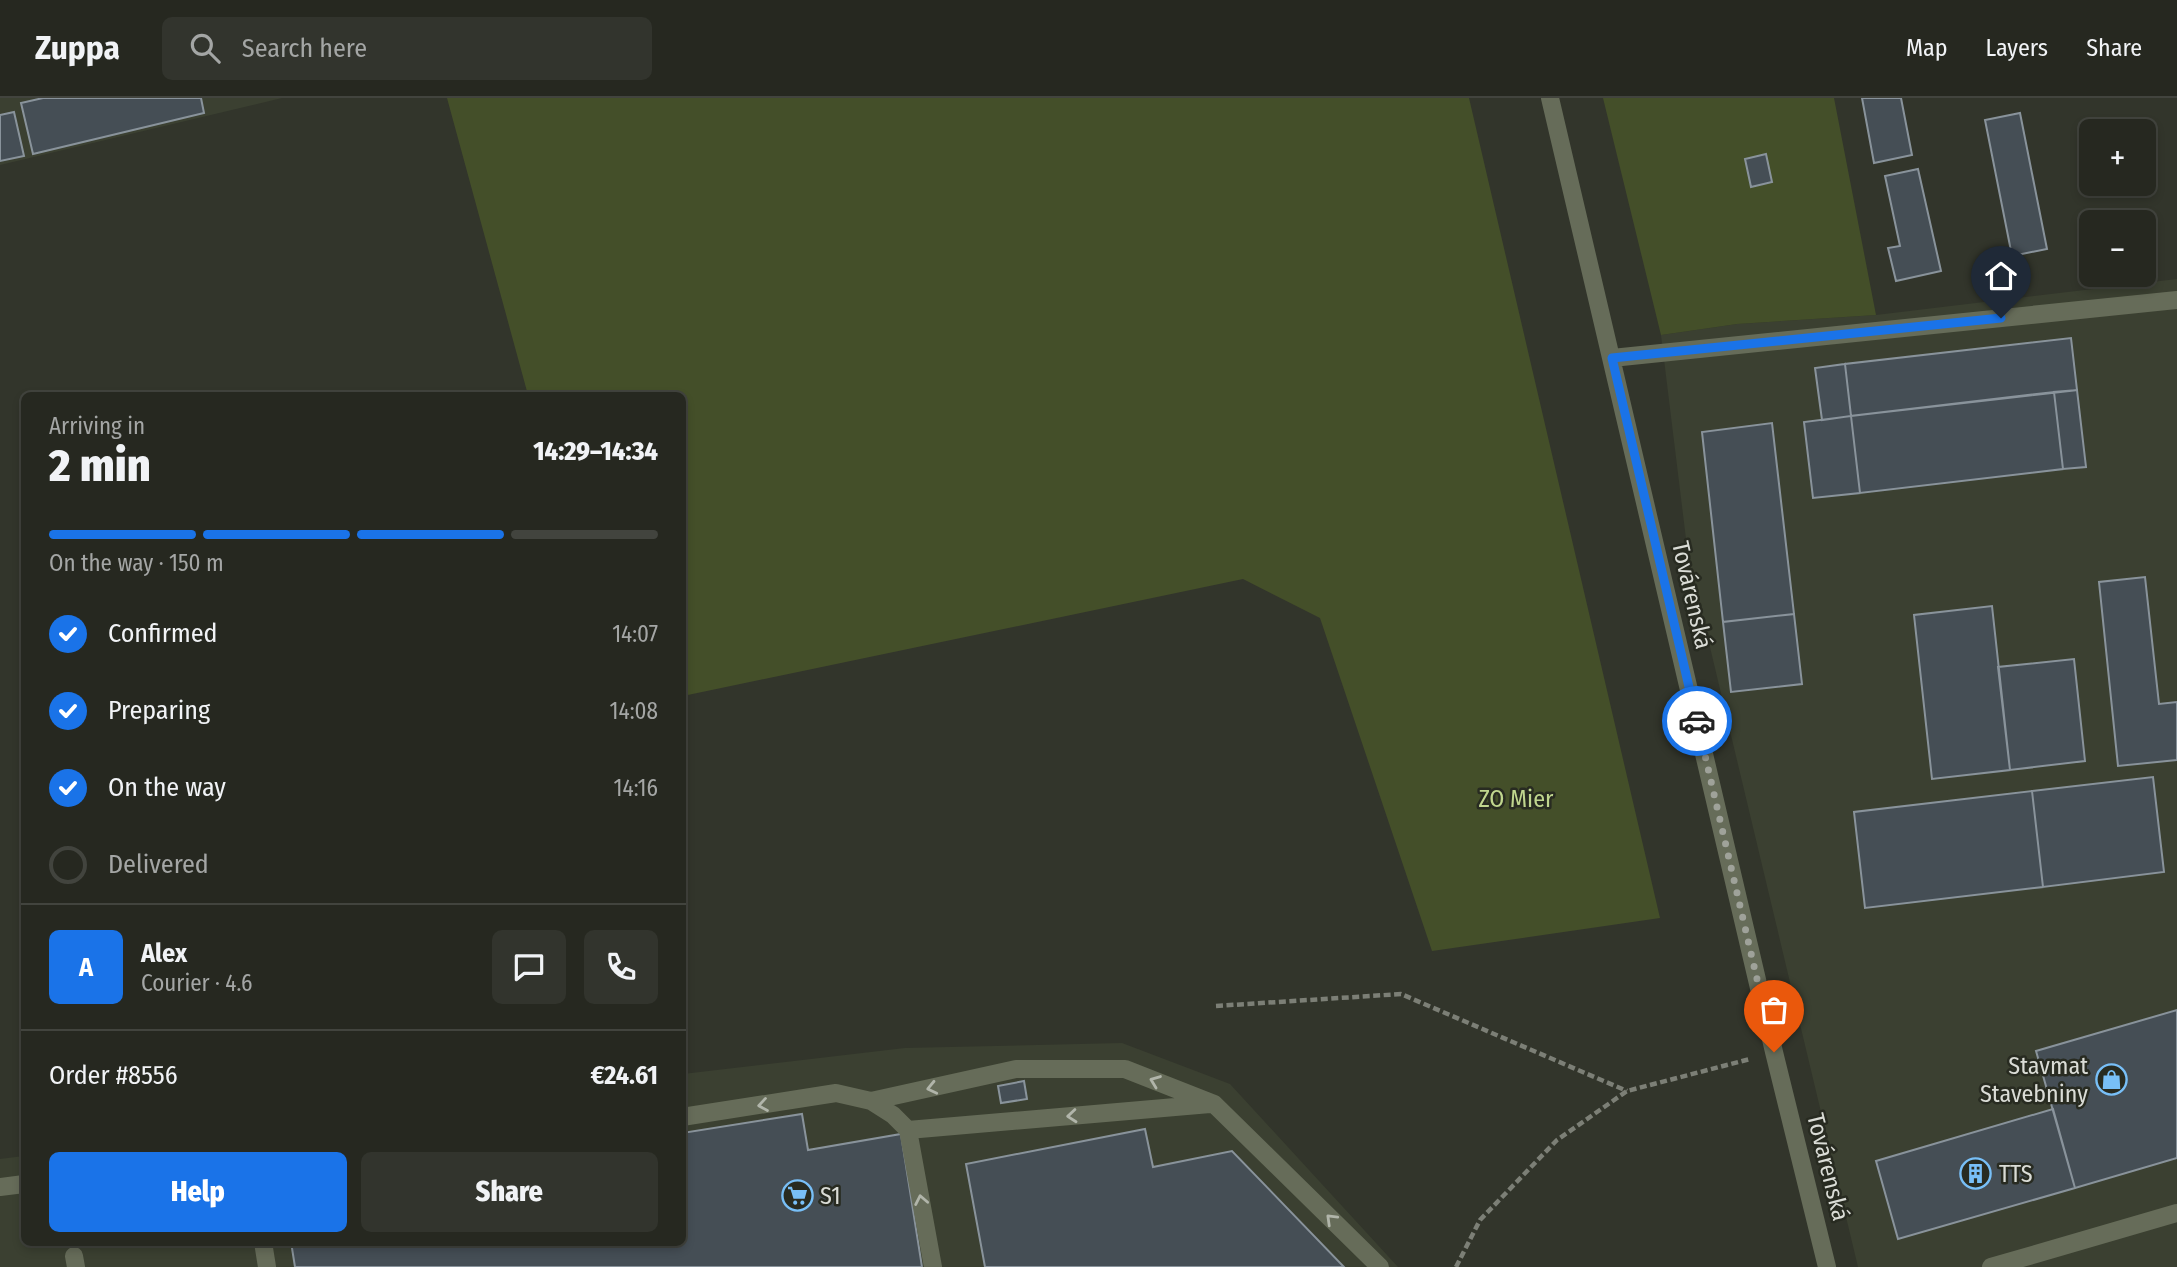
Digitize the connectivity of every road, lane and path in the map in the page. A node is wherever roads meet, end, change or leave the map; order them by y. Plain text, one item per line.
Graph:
1 (1550, 98) edge
2 (2177, 300) edge
3 (1612, 358) junction
4 (1216, 1006) dead end
5 (1774, 1052) junction
6 (1627, 1091) junction
7 (872, 1101) junction
8 (1214, 1104) junction
9 (686, 1116) edge
10 (908, 1130) junction
11 (21, 1184) edge
12 (0, 1187) edge
13 (2177, 1213) edge
14 (264, 1246) edge
15 (267, 1267) edge
16 (933, 1267) edge
17 (1380, 1267) edge
18 (1456, 1267) edge
19 (1827, 1267) edge
20 (1991, 1267) edge

1 - 3 street, Továrenská
2 - 3 street
3 - 5 street, Továrenská
4 - 6 path
5 - 6 path
5 - 19 street, Továrenská
6 - 18 path
8 -> 7 street
7 -> 9 street
7 - 10 street
8 -> 10 street
17 -> 8 street
16 -> 10 street
11 - 12 street
13 - 20 street
14 - 15 street

